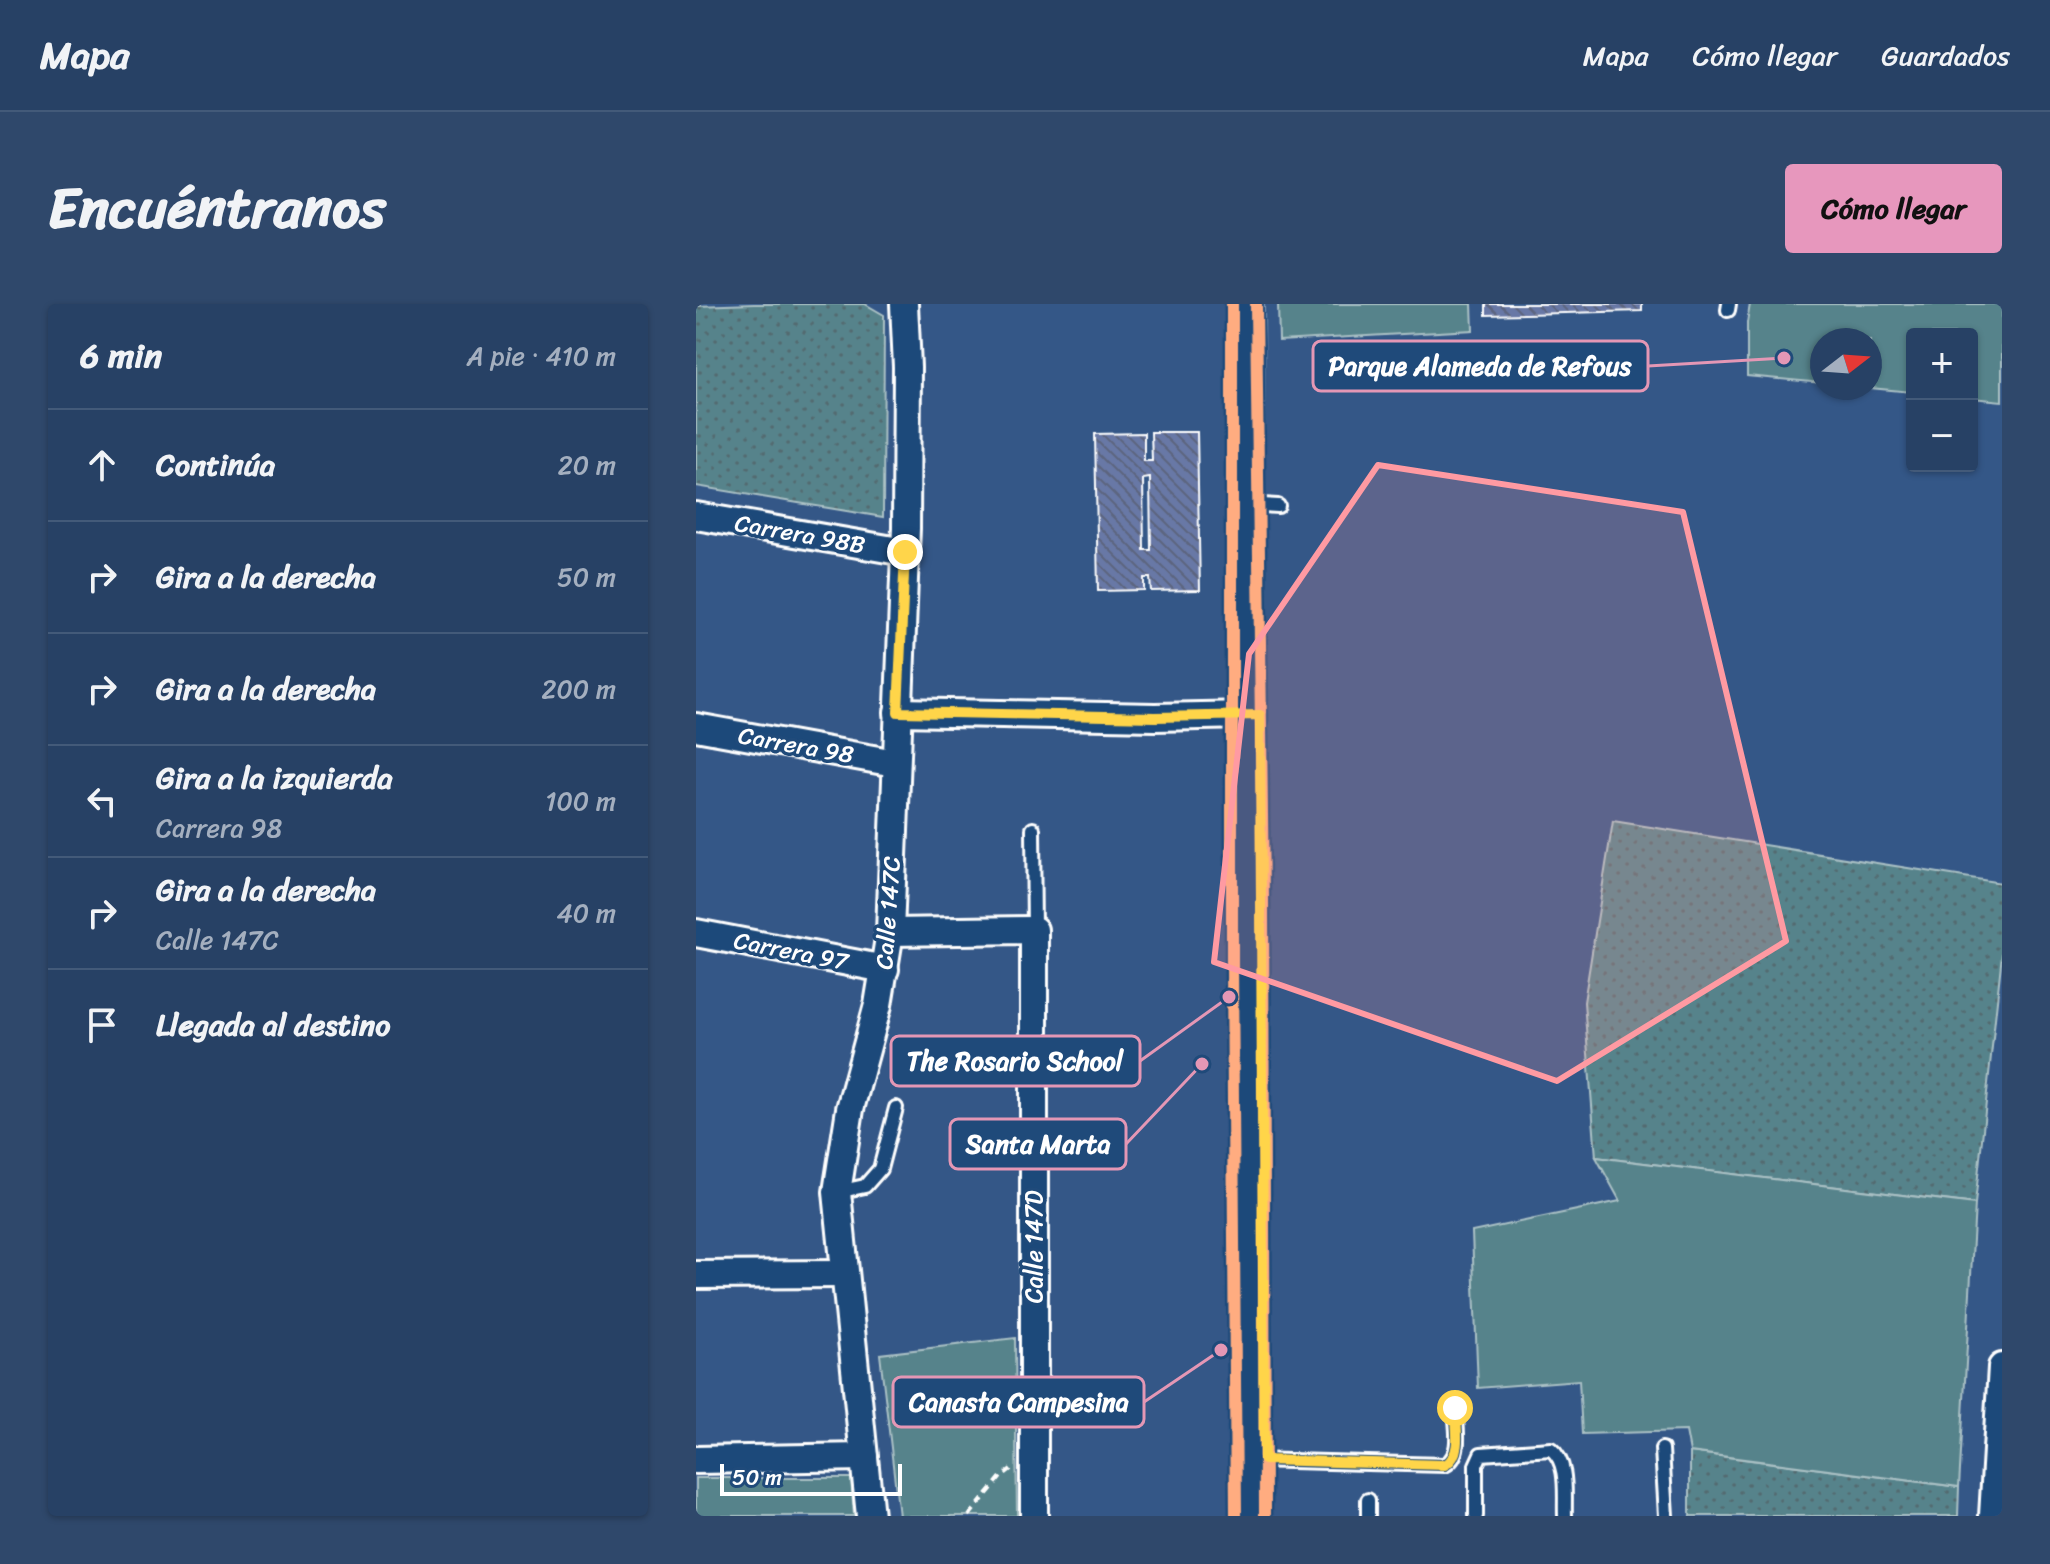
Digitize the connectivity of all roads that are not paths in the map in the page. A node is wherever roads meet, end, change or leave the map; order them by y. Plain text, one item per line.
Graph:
1 (904, 304) edge
2 (1246, 304) edge
3 (696, 516) edge
4 (905, 552) junction
5 (898, 712) junction
6 (1248, 715) junction
7 (696, 727) edge
8 (895, 763) junction
9 (1033, 829) dead end
10 (1034, 930) junction
11 (890, 932) junction
12 (696, 933) edge
13 (885, 969) junction
14 (896, 1108) dead end
15 (837, 1192) junction
16 (845, 1274) junction
17 (696, 1275) edge
18 (2002, 1367) edge
19 (1455, 1408) dead end
20 (1662, 1449) dead end
21 (864, 1457) junction
22 (696, 1460) edge
23 (1249, 1460) junction
24 (1368, 1500) dead end
25 (870, 1516) edge
26 (1034, 1516) edge
27 (1250, 1516) edge
28 (1368, 1516) edge
29 (1476, 1516) edge
30 (1565, 1516) edge
31 (1666, 1516) edge
32 (1993, 1516) edge

1 - 4 street, Calle 147C
2 - 6 street
3 - 4 street, Carrera 98B
4 - 5 street, Calle 147C
5 - 6 street
5 - 8 street, Calle 147C
6 - 23 street
7 - 8 street, Carrera 98
8 - 11 street, Calle 147C
9 - 10 lane
10 - 11 street
10 - 26 street, Calle 147D
11 - 13 street, Calle 147C
12 - 13 street, Carrera 97
13 - 15 street, Calle 147C
14 - 15 lane
15 - 16 street, Calle 147C
16 - 17 street
16 - 21 street, Calle 147C
18 - 32 street
19 - 23 lane
20 - 31 lane
21 - 22 street
21 - 25 street, Calle 147C
23 - 27 street
24 - 28 lane
29 - 30 lane

